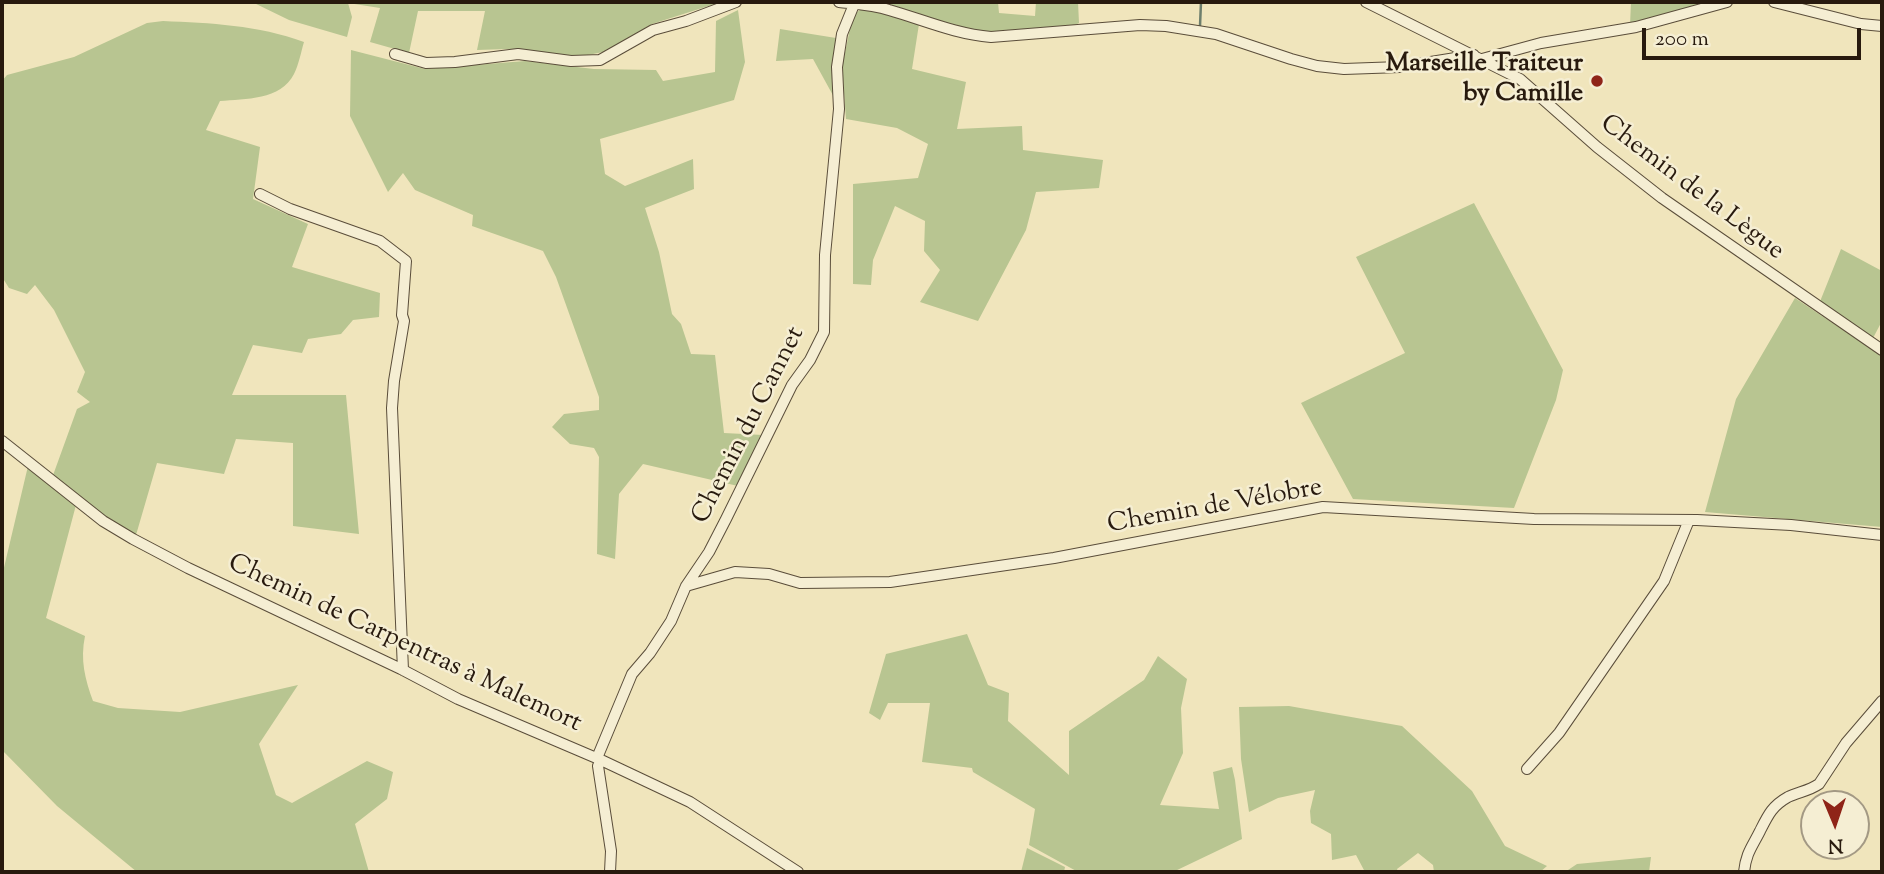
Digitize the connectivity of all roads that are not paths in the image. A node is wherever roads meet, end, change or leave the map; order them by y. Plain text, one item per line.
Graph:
1 (736, 2) edge
2 (839, 2) edge
3 (1366, 2) edge
4 (1727, 2) edge
5 (1774, 2) edge
6 (855, 3) edge
7 (1882, 26) edge
8 (394, 54) dead end
9 (1478, 57) junction
10 (260, 194) dead end
11 (1882, 350) edge
12 (2, 441) edge
13 (1689, 520) junction
14 (1882, 535) edge
15 (686, 586) junction
16 (403, 670) junction
17 (1882, 701) edge
18 (599, 759) junction
19 (1527, 769) dead end
20 (610, 872) edge
21 (798, 872) edge
22 (1745, 872) edge

1 - 8 street
2 - 6 street
3 - 9 street, Chemin de la Lègue
4 - 9 street
5 - 7 street
6 - 9 street
6 - 15 street, Chemin du Cannet
9 - 11 street, Chemin de la Lègue
10 - 16 street
12 - 16 street, Chemin de Carpentras à Malemort
13 - 14 street, Chemin de Vélobre
13 - 15 street, Chemin de Vélobre
13 - 19 street
15 - 18 street, Chemin du Cannet
16 - 18 street, Chemin de Carpentras à Malemort
17 - 22 street
18 - 20 street
18 - 21 street, Chemin de Carpentras à Malemort

